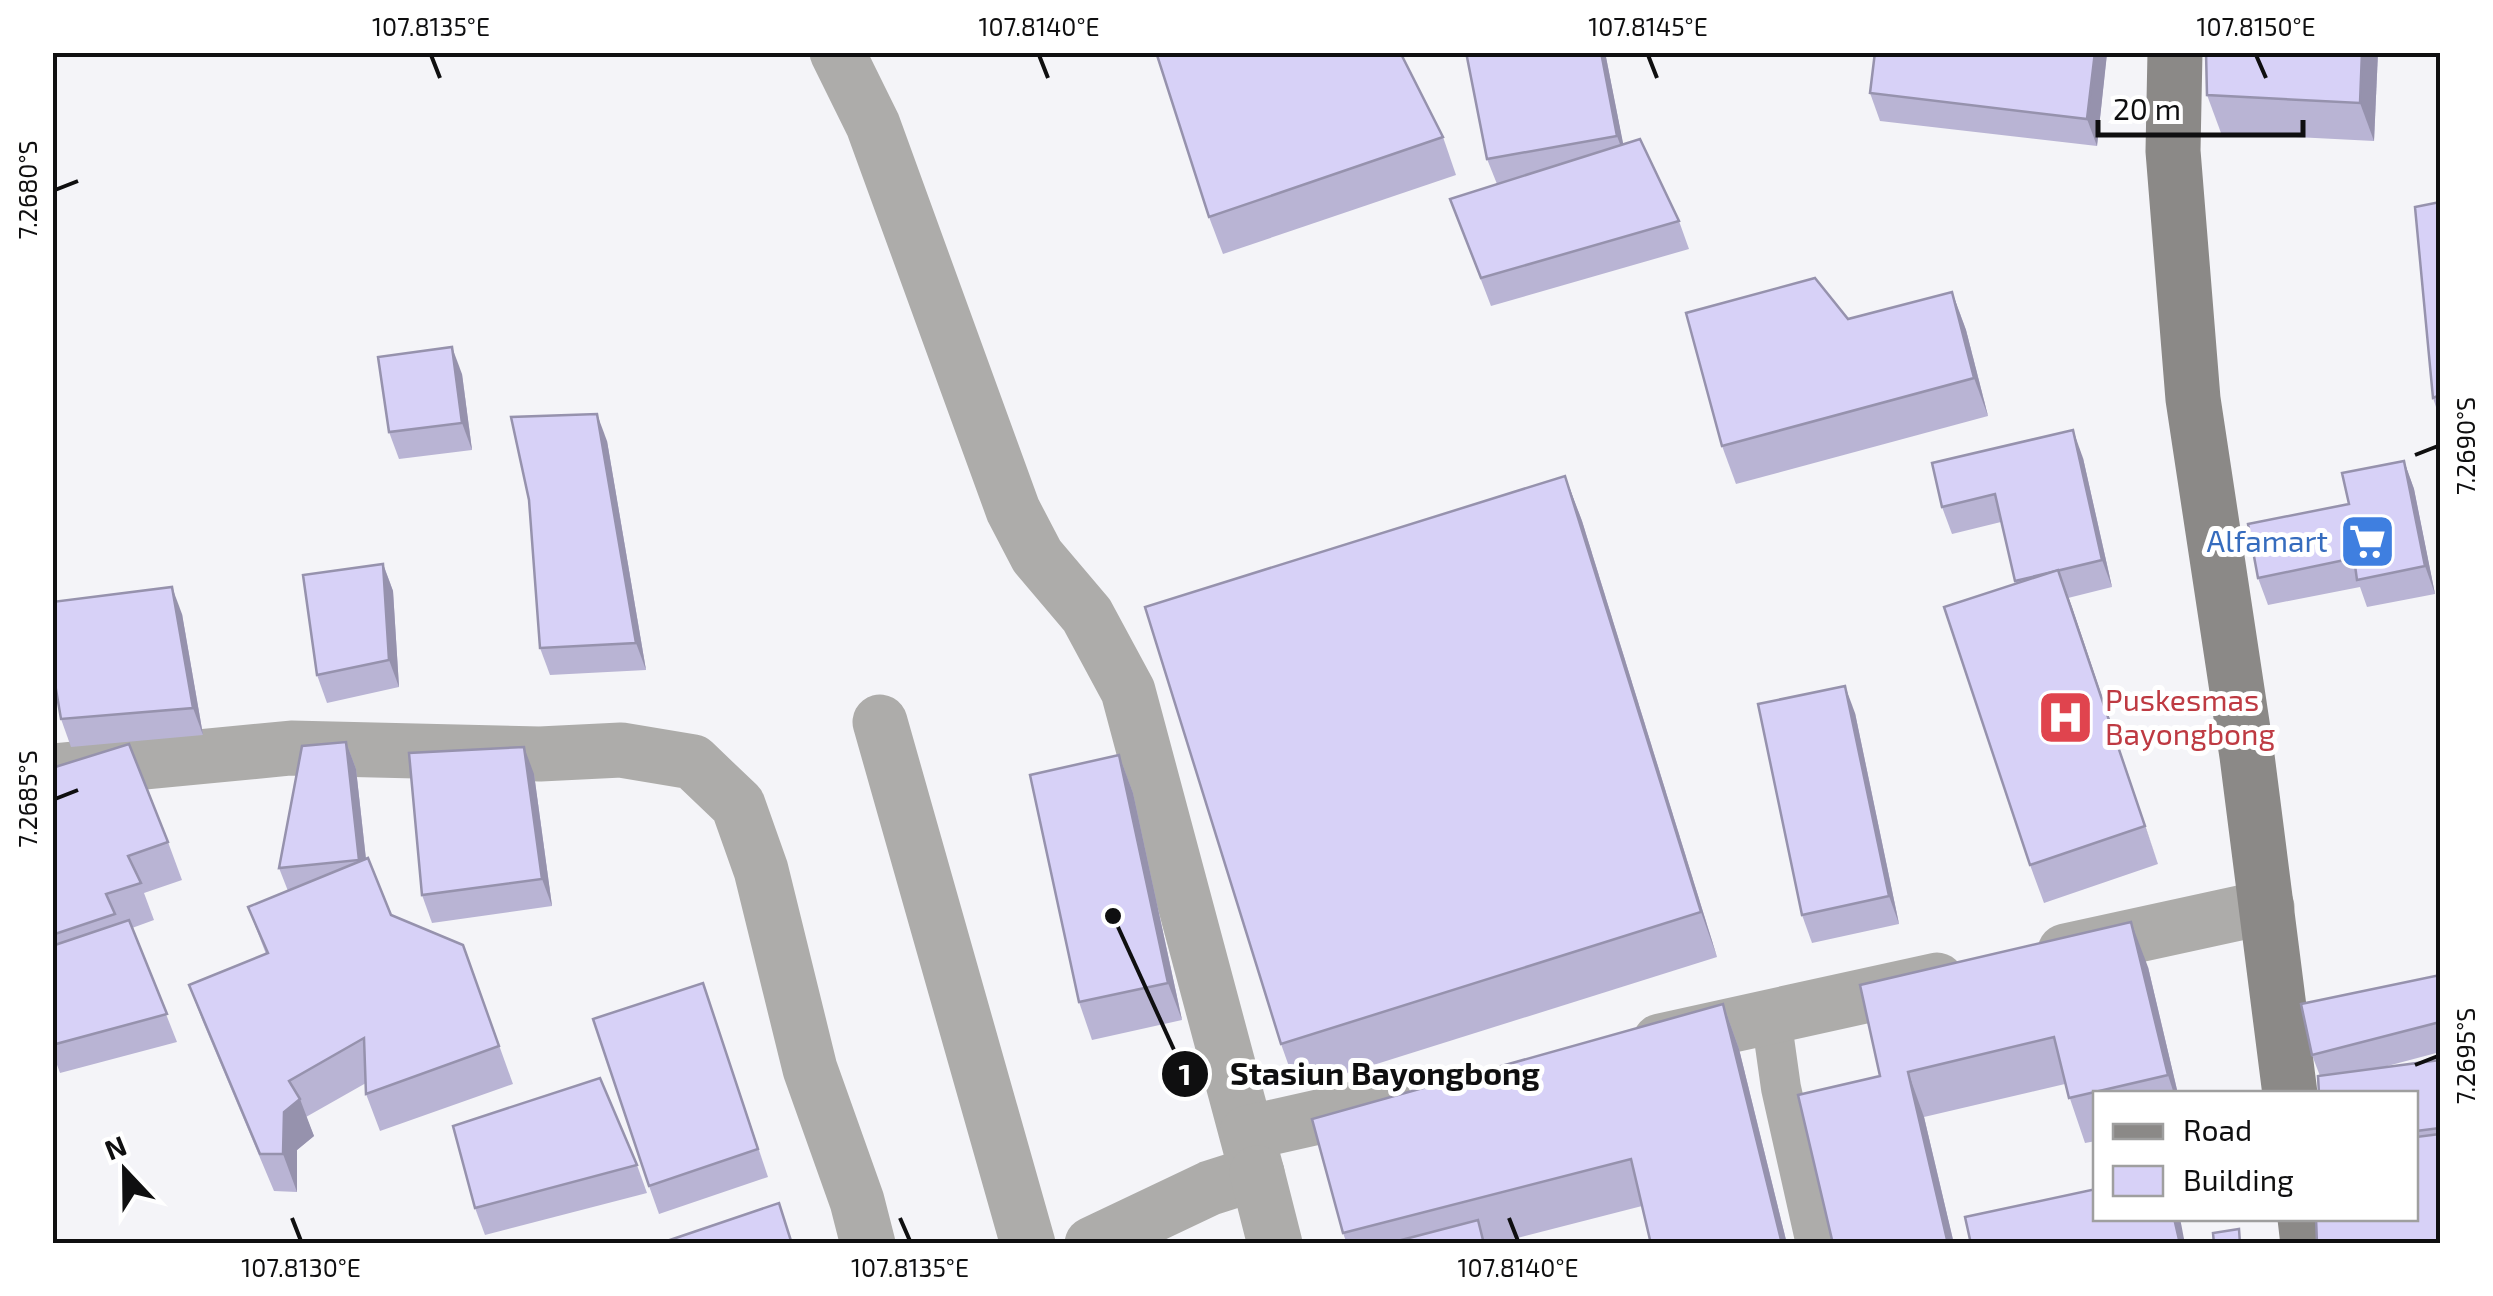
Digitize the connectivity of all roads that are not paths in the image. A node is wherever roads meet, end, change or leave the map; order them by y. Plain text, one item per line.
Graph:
1 (837, 52) edge
2 (2176, 52) edge
3 (880, 722) dead end
4 (52, 771) edge
5 (2267, 906) junction
6 (1771, 1017) junction
7 (1616, 1051) edge
8 (1441, 1090) edge
9 (2290, 1091) edge
10 (1252, 1153) junction
11 (868, 1244) edge
12 (1028, 1244) edge
13 (1092, 1244) edge
14 (1275, 1244) edge
15 (1816, 1244) edge

1 - 10 street
2 - 5 main road
3 - 12 street
4 - 11 street
5 - 6 street
5 - 9 main road
6 - 7 street
6 - 15 lane
8 - 10 street
10 - 13 street
10 - 14 street

